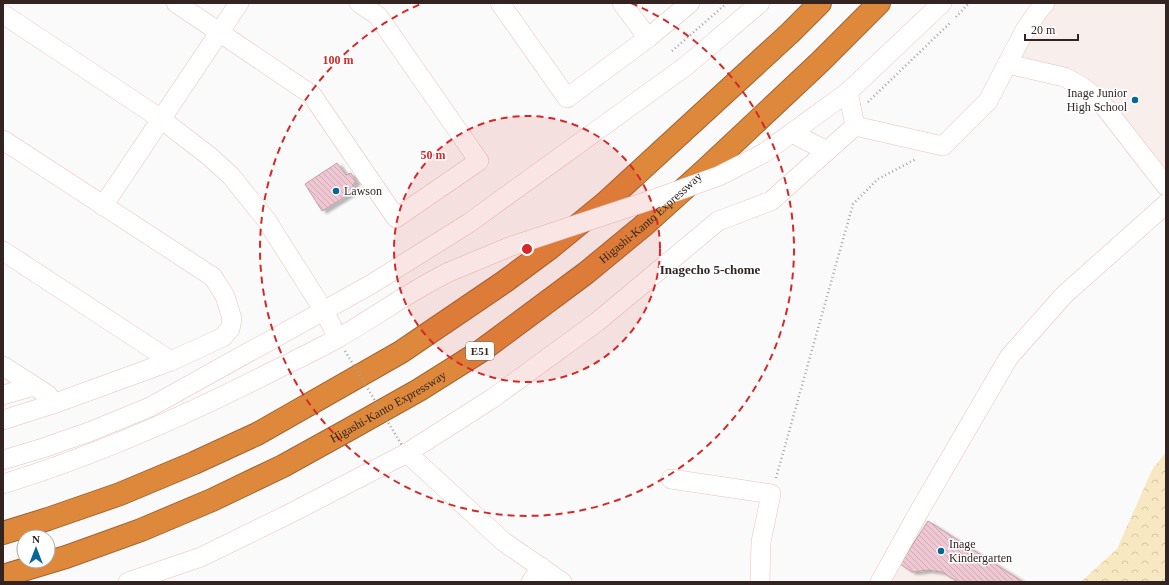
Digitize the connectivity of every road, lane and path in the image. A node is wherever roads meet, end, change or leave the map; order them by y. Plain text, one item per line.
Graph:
1 (176, 3) edge
2 (238, 3) edge
3 (359, 3) edge
4 (500, 3) edge
5 (622, 3) edge
6 (690, 3) edge
7 (760, 3) edge
8 (820, 3) edge
9 (879, 3) edge
10 (942, 3) edge
11 (1045, 3) edge
12 (3, 14) edge
13 (219, 33) junction
14 (648, 38) junction
15 (1007, 64) junction
16 (848, 92) junction
17 (161, 119) junction
18 (855, 126) junction
19 (792, 133) junction
20 (3, 140) edge
21 (827, 151) junction
22 (917, 159) dead end
23 (1166, 186) edge
24 (1166, 204) edge
25 (103, 206) junction
26 (3, 251) edge
27 (324, 311) junction
28 (341, 345) junction
29 (171, 361) junction
30 (3, 366) edge
31 (34, 386) junction
32 (3, 395) edge
33 (53, 404) junction
34 (3, 420) edge
35 (405, 450) junction
36 (3, 460) edge
37 (672, 479) dead end
38 (3, 484) edge
39 (771, 494) junction
40 (3, 533) edge
41 (536, 575) edge
42 (3, 576) edge
43 (128, 582) edge
44 (562, 582) edge
45 (760, 582) edge
46 (880, 582) edge

1 - 13 street
2 - 13 street
3 - 13 street
4 - 14 street
5 - 14 street
6 - 14 street
7 - 27 street
8 - 40 highway
9 - 42 highway, Higashi-Kanto Expressway / E51
10 - 16 street
11 - 15 street
12 - 17 street
13 - 17 street
15 - 18 street
15 - 23 street
16 - 18 street
16 - 19 street
17 - 25 street
17 - 27 street
18 - 21 street
19 - 21 street
19 - 28 street, bridge
20 - 25 street
21 - 35 street
22 - 39 path
24 - 46 street
25 - 29 street
26 - 29 street
27 - 28 street
27 - 36 street
28 - 35 path, bridge
28 - 38 street
29 - 33 street
30 - 31 street
31 - 32 street
31 - 33 street
33 - 34 street
35 - 41 street
35 - 43 street
37 - 39 street
39 - 45 street
41 - 44 street

